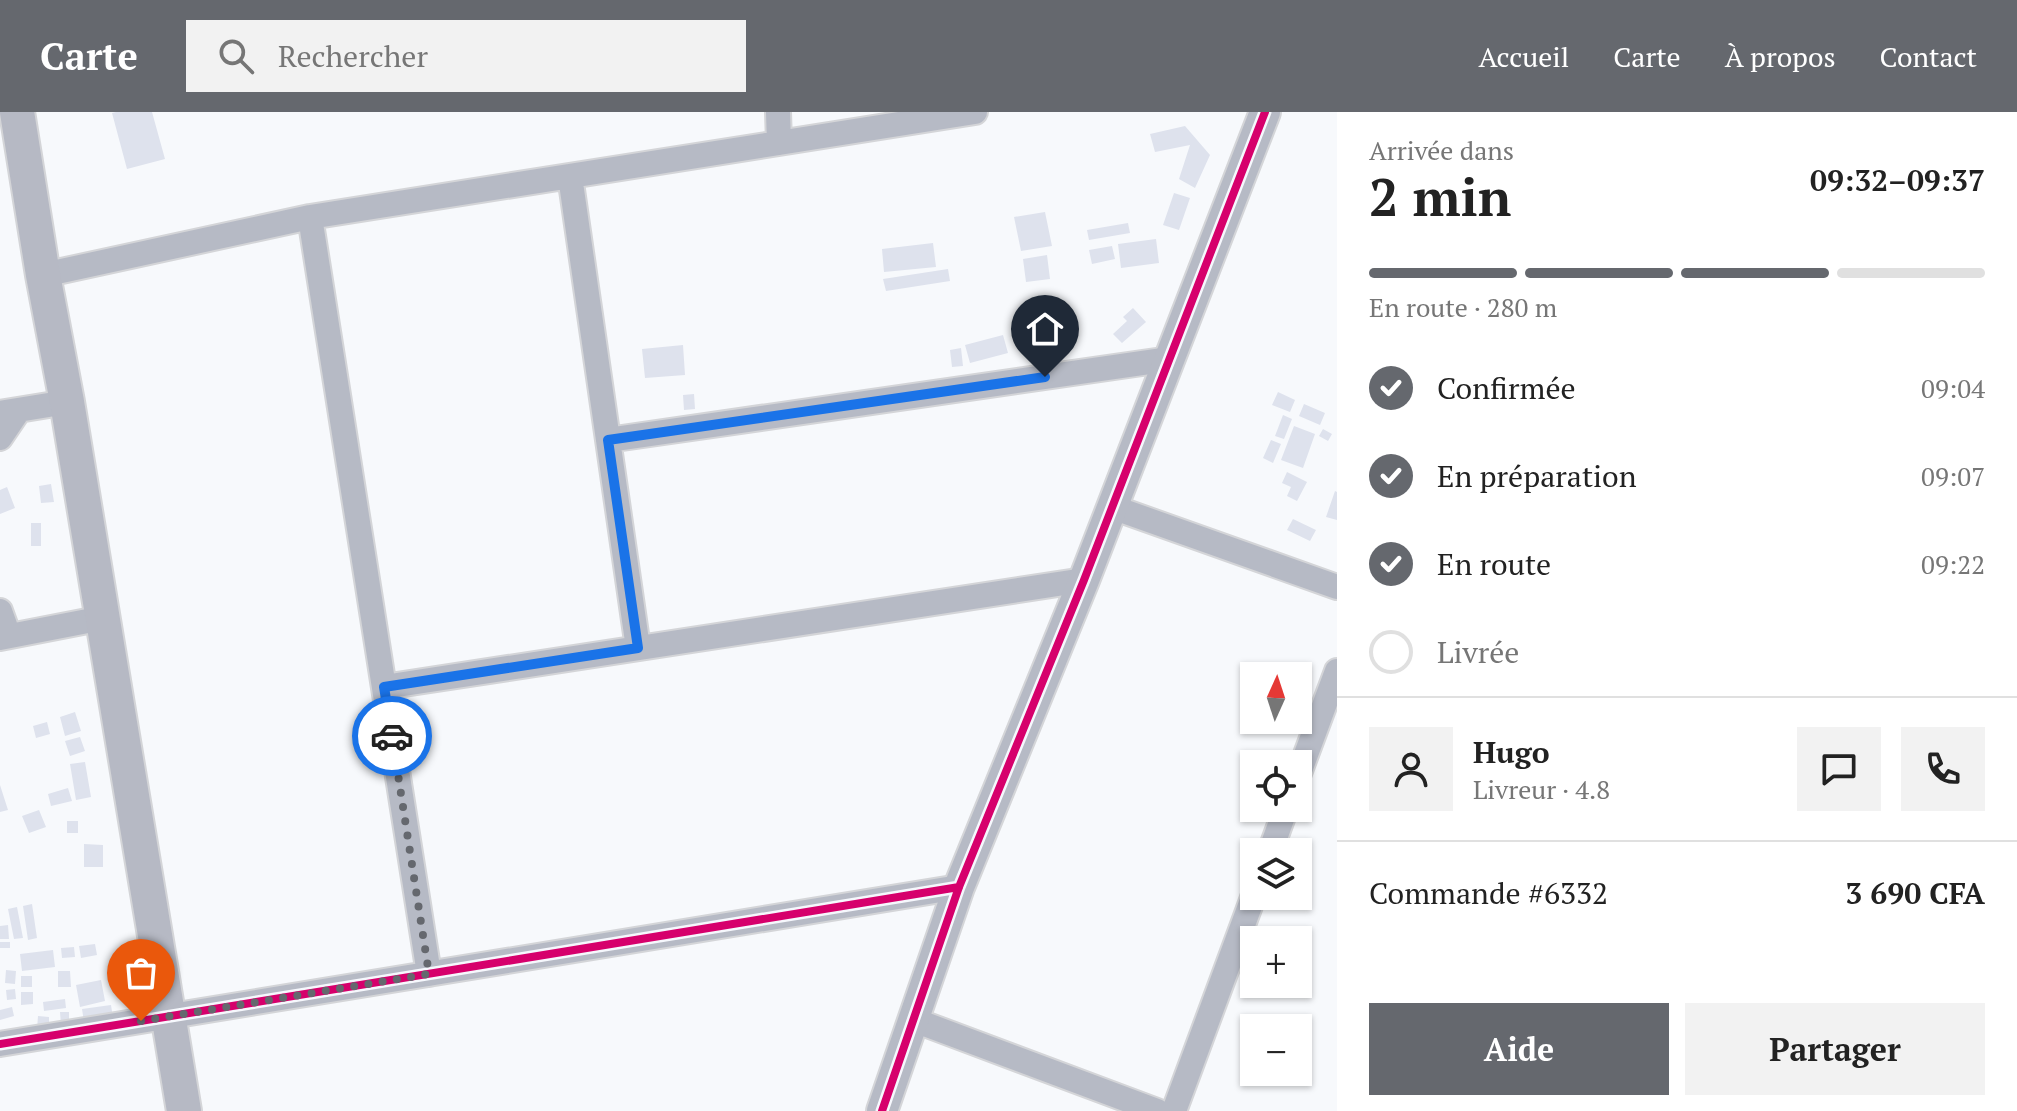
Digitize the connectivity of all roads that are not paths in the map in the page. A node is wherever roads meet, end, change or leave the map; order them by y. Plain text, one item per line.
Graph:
1 (17, 112) edge
2 (778, 112) edge
3 (975, 112) edge
4 (1265, 112) edge
5 (779, 143) junction
6 (570, 176) junction
7 (310, 217) junction
8 (43, 275) junction
9 (1170, 359) junction
10 (67, 402) junction
11 (10, 412) edge
12 (0, 438) edge
13 (608, 440) junction
14 (1112, 507) junction
15 (1084, 580) junction
16 (1337, 587) edge
17 (0, 611) edge
18 (103, 618) junction
19 (4, 637) edge
20 (638, 648) junction
21 (1337, 671) edge
22 (384, 687) junction
23 (1330, 713) edge
24 (1311, 750) edge
25 (959, 887) junction
26 (1248, 910) edge
27 (429, 974) junction
28 (169, 1016) junction
29 (914, 1020) junction
30 (0, 1044) edge
31 (184, 1111) edge
32 (882, 1111) edge
33 (1157, 1111) edge
34 (1174, 1111) edge

1 - 8 main road
2 - 5 street
3 - 5 street
4 - 9 street
5 - 6 street
6 - 7 street
6 - 13 street
7 - 8 street
7 - 22 street
8 - 10 main road
9 - 13 street
9 - 14 street
10 - 11 street
10 - 18 main road
11 - 12 street
13 - 20 street
14 - 15 street
14 - 16 street
15 - 20 street
15 - 25 street
17 - 19 street
18 - 19 street
18 - 28 main road
20 - 22 street
21 - 23 street
22 - 27 street
23 - 24 street
25 - 27 street
25 - 29 street
26 - 34 street
27 - 28 street
28 - 30 street
28 - 31 main road
29 - 32 street
29 - 33 street

